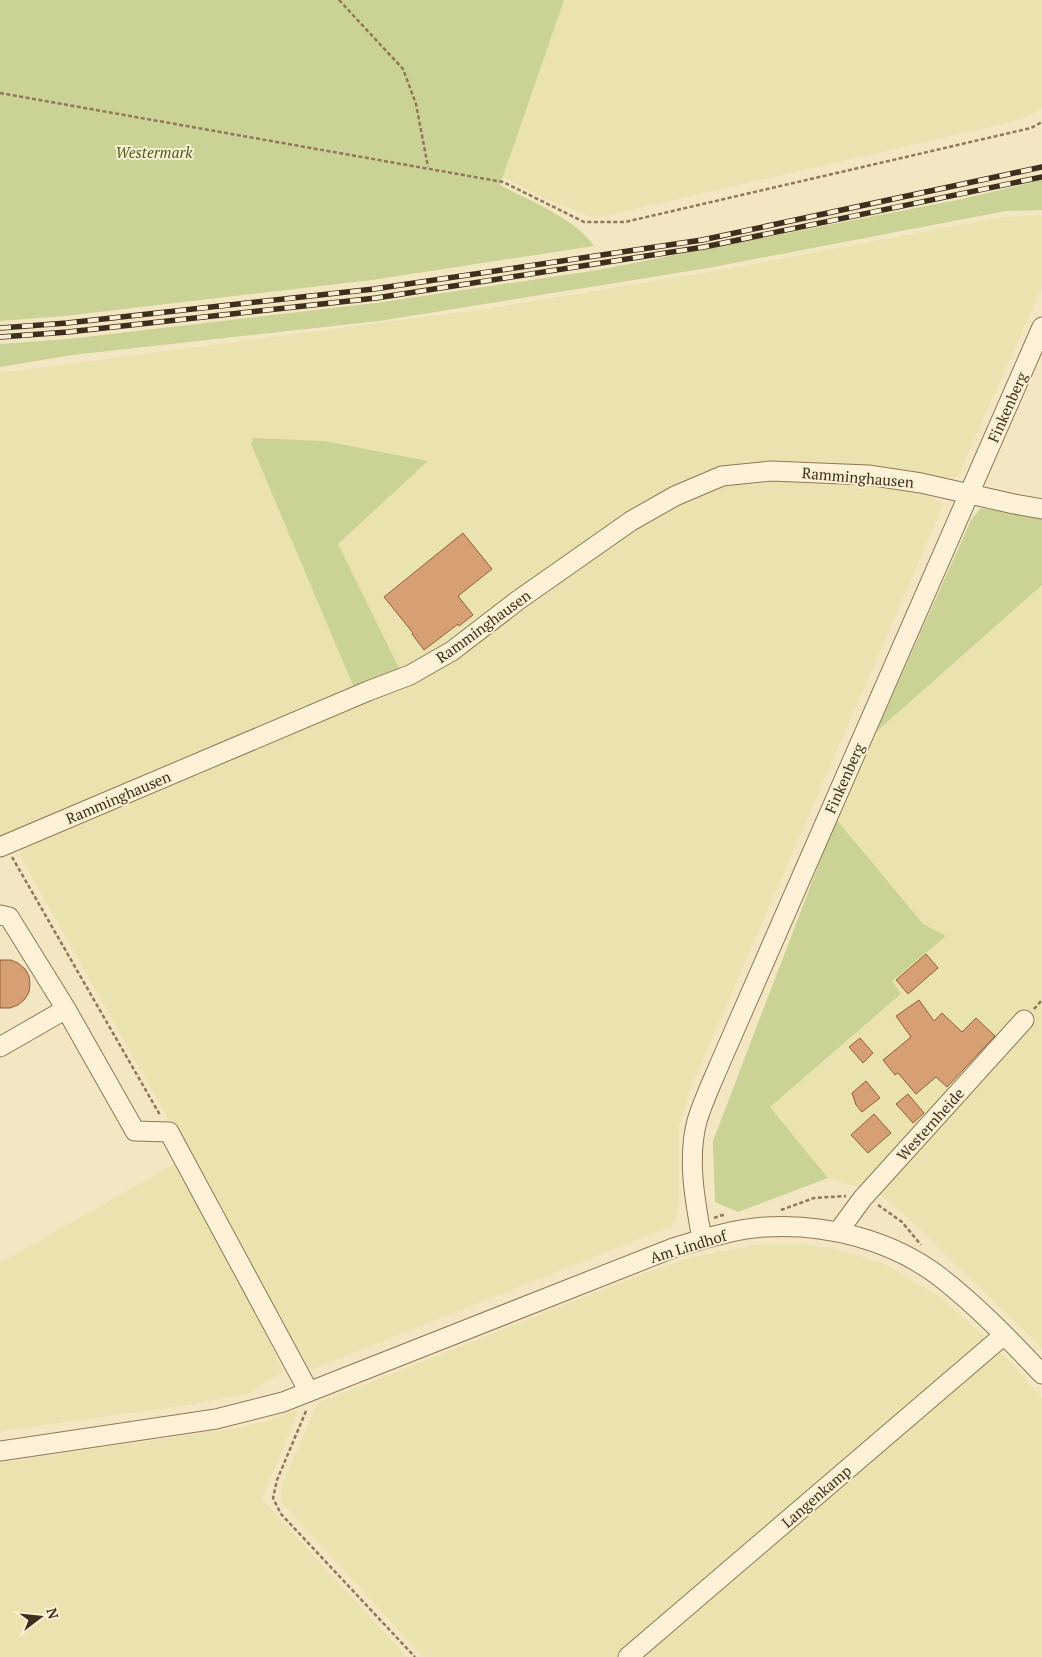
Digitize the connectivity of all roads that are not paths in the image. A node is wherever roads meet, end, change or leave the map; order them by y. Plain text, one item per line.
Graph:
1 (1042, 327) edge
2 (970, 493) junction
3 (1042, 509) edge
4 (3, 846) edge
5 (0, 915) edge
6 (66, 1009) junction
7 (1024, 1020) dead end
8 (0, 1047) edge
9 (838, 1232) junction
10 (702, 1239) junction
11 (1004, 1335) junction
12 (1042, 1374) edge
13 (309, 1392) junction
14 (0, 1451) edge
15 (628, 1657) edge

1 - 2 street, Finkenberg
2 - 3 street, Ramminghausen
2 - 4 street, Ramminghausen
2 - 10 street, Finkenberg
5 - 6 street
6 - 8 street
6 - 13 street
7 - 9 street, Westernheide
9 - 10 street, Am Lindhof
9 - 11 street, Am Lindhof
10 - 13 street, Am Lindhof
11 - 12 street, Am Lindhof
11 - 15 street, Langenkamp
13 - 14 street, Am Lindhof

